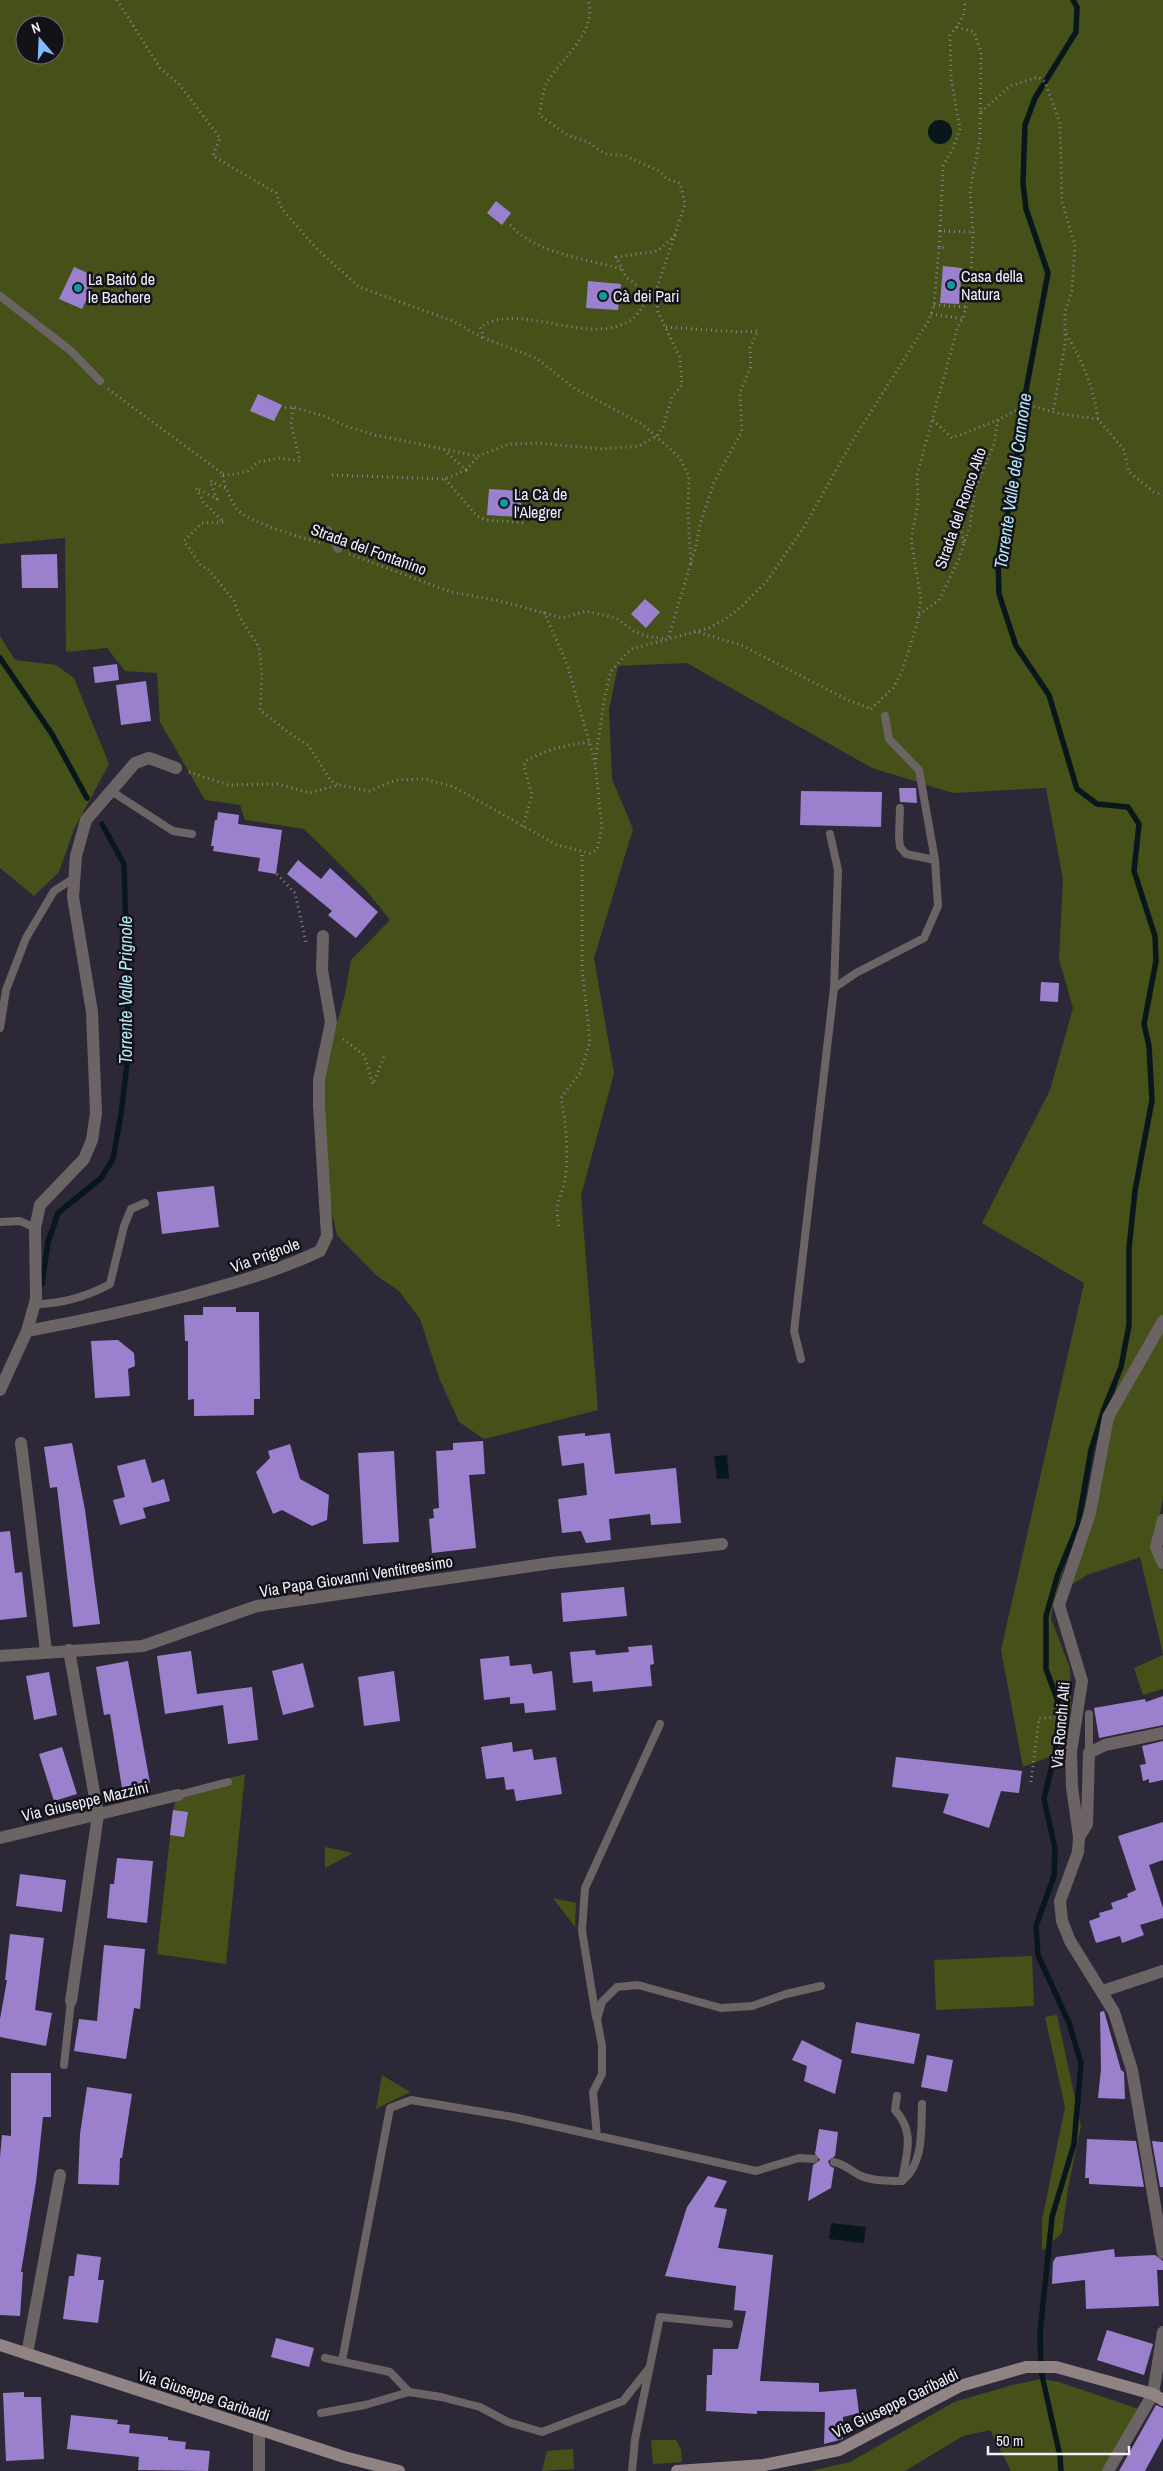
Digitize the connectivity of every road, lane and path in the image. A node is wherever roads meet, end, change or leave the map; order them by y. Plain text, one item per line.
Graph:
1 (117, 0) edge
2 (588, 0) edge
3 (964, 0) edge
4 (956, 28) junction
5 (980, 112) junction
6 (510, 225) dead end
7 (940, 230) junction
8 (677, 232) junction
9 (974, 232) junction
10 (939, 247) junction
11 (947, 248) dead end
12 (621, 269) junction
13 (0, 296) edge
14 (934, 305) junction
15 (966, 307) junction
16 (931, 314) junction
17 (963, 319) junction
18 (666, 327) junction
19 (1065, 333) junction
20 (484, 338) junction
21 (100, 381) dead end
22 (108, 388) dead end
23 (285, 408) dead end
24 (293, 408) junction
25 (1053, 412) junction
26 (1098, 419) junction
27 (933, 420) junction
28 (998, 420) junction
29 (658, 436) junction
30 (444, 449) junction
31 (478, 456) junction
32 (466, 470) junction
33 (223, 474) junction
34 (332, 476) dead end
35 (445, 479) junction
36 (226, 488) junction
37 (1163, 495) edge
38 (960, 507) dead end
39 (527, 523) dead end
40 (328, 530) dead end
41 (964, 544) junction
42 (338, 549) junction
43 (691, 564) junction
44 (544, 611) junction
45 (918, 616) junction
46 (692, 631) junction
47 (668, 639) junction
48 (884, 716) dead end
49 (589, 742) junction
50 (595, 763) junction
51 (176, 768) joint
52 (339, 785) junction
53 (111, 791) junction
54 (900, 808) dead end
55 (522, 827) junction
56 (192, 834) dead end
57 (830, 834) dead end
58 (582, 852) junction
59 (936, 860) junction
60 (277, 874) dead end
61 (74, 878) junction
62 (323, 936) dead end
63 (307, 946) dead end
64 (834, 988) junction
65 (331, 1022) junction
66 (0, 1028) edge
67 (385, 1054) dead end
68 (145, 1203) dead end
69 (0, 1222) edge
70 (559, 1226) dead end
71 (35, 1228) junction
72 (35, 1304) junction
73 (1163, 1321) edge
74 (26, 1332) junction
75 (801, 1359) dead end
76 (0, 1390) edge
77 (21, 1443) dead end
78 (1163, 1520) edge
79 (722, 1544) dead end
80 (1163, 1563) edge
81 (69, 1650) junction
82 (46, 1651) junction
83 (0, 1656) edge
84 (1083, 1715) junction
85 (660, 1724) dead end
86 (1163, 1734) edge
87 (1089, 1752) junction
88 (228, 1782) dead end
89 (1031, 1782) dead end
90 (178, 1795) joint
91 (98, 1815) junction
92 (1079, 1837) junction
93 (0, 1838) edge
94 (1163, 1971) edge
95 (821, 1986) dead end
96 (1103, 1991) junction
97 (71, 2001) joint
98 (597, 2019) junction
99 (64, 2065) dead end
100 (897, 2096) dead end
101 (922, 2104) dead end
102 (597, 2136) junction
103 (814, 2159) dead end
104 (834, 2162) dead end
105 (60, 2176) dead end
106 (902, 2182) junction
107 (1163, 2254) edge
108 (729, 2324) dead end
109 (1163, 2332) edge
110 (0, 2346) edge
111 (26, 2354) junction
112 (325, 2358) dead end
113 (342, 2361) junction
114 (650, 2367) junction
115 (409, 2392) junction
116 (1160, 2395) edge
117 (321, 2412) dead end
118 (260, 2430) junction
119 (259, 2471) edge
120 (399, 2471) edge
121 (632, 2471) edge
122 (676, 2471) edge
123 (1108, 2471) edge

1 - 20 path
2 - 8 path
3 - 4 path
4 - 5 path
4 - 7 path
5 - 9 path
5 - 19 path
6 - 12 path
7 - 9 path
7 - 10 path
8 - 12 path
8 - 18 path
9 - 15 path
10 - 11 path
10 - 14 path
12 - 20 path
13 - 21 lane
14 - 15 path
14 - 16 path
15 - 17 path
16 - 17 path
16 - 46 path
17 - 27 path
18 - 29 path
18 - 43 path
19 - 25 path
19 - 26 path
20 - 29 path
22 - 33 path
23 - 24 path
24 - 30 path
24 - 33 path
25 - 26 path
25 - 28 path
26 - 37 path
27 - 28 path
27 - 45 path
28 - 41 path, Strada del Ronco Alto
29 - 31 path
29 - 43 path
30 - 31 path
30 - 32 path
31 - 32 path
32 - 35 path
33 - 36 path, Strada del Fontanino
34 - 35 path
35 - 39 path
36 - 42 path, Strada del Fontanino
36 - 52 path
38 - 41 path
40 - 42 lane
41 - 45 path, Strada del Ronco Alto
42 - 44 path, Strada del Fontanino
43 - 47 path
44 - 47 path, Strada del Fontanino
44 - 49 path
45 - 46 path
46 - 47 path
47 - 50 path
48 - 59 lane
49 - 50 path
49 - 55 path
50 - 58 path
51 - 52 path
51 - 53 street
52 - 55 path
53 - 56 lane
53 - 61 street
54 - 59 lane
55 - 58 path
57 - 64 lane
58 - 70 path
59 - 64 lane
60 - 63 path
61 - 66 lane
61 - 71 street
62 - 65 street, Via Prignole
64 - 75 lane
65 - 67 path
65 - 74 street, Via Prignole
68 - 72 lane
69 - 71 lane
71 - 72 street
72 - 74 street
73 - 84 street, Via Ronchi Alti
74 - 76 street
77 - 82 street
78 - 80 street
79 - 81 street, Via Papa Giovanni Ventitreesimo
81 - 82 street, Via Papa Giovanni Ventitreesimo
81 - 91 street
82 - 83 street, Via Papa Giovanni Ventitreesimo
84 - 87 lane
84 - 89 path
84 - 92 street, Via Ronchi Alti
85 - 98 lane
86 - 87 street
87 - 92 street
88 - 90 lane
90 - 91 street, Via Giuseppe Mazzini
91 - 93 street, Via Giuseppe Mazzini
91 - 97 street
92 - 96 street, Via Ronchi Alti
94 - 96 street
95 - 98 lane
96 - 107 street, Via Ronchi Alti
97 - 99 lane
98 - 102 lane
100 - 106 lane
101 - 106 lane
102 - 103 lane
102 - 113 lane
104 - 106 lane
105 - 111 street
108 - 114 lane
109 - 116 street
110 - 111 street, Via Giuseppe Garibaldi
111 - 118 street, Via Giuseppe Garibaldi
112 - 113 lane
113 - 115 lane
114 - 115 lane
114 - 121 lane
115 - 117 lane
116 - 122 street, Via Giuseppe Garibaldi
116 - 123 street
118 - 119 street
118 - 120 street, Via Giuseppe Garibaldi

